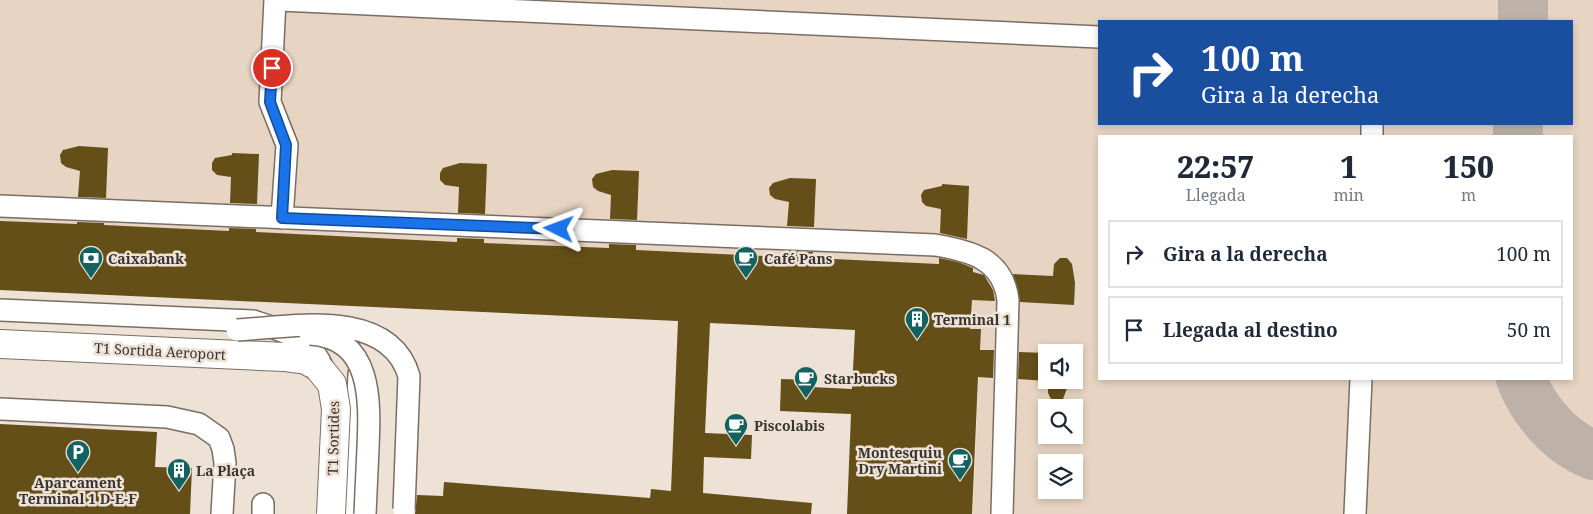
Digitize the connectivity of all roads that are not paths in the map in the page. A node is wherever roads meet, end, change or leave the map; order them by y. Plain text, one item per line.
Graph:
1 (275, 0) edge
2 (280, 0) edge
3 (1098, 37) edge
4 (0, 206) edge
5 (282, 218) junction
6 (0, 310) edge
7 (0, 320) edge
8 (245, 325) junction
9 (320, 330) junction
10 (0, 344) edge
11 (318, 367) joint
12 (1361, 380) edge
13 (0, 410) edge
14 (222, 514) edge
15 (320, 514) edge
16 (331, 514) edge
17 (352, 514) edge
18 (365, 514) edge
19 (404, 514) edge
20 (1002, 514) edge
21 (1355, 514) edge

1 - 5 lane
2 - 3 lane
4 - 5 lane
5 - 20 lane
6 - 8 lane
7 - 8 lane
8 - 9 lane, bridge
8 - 15 lane
8 - 17 lane
9 - 18 lane, bridge
9 - 19 lane, bridge
10 - 11 main road, T1 Sortida Aeroport
11 - 16 main road, T1 Sortides, bridge
12 - 21 lane
13 - 14 lane

